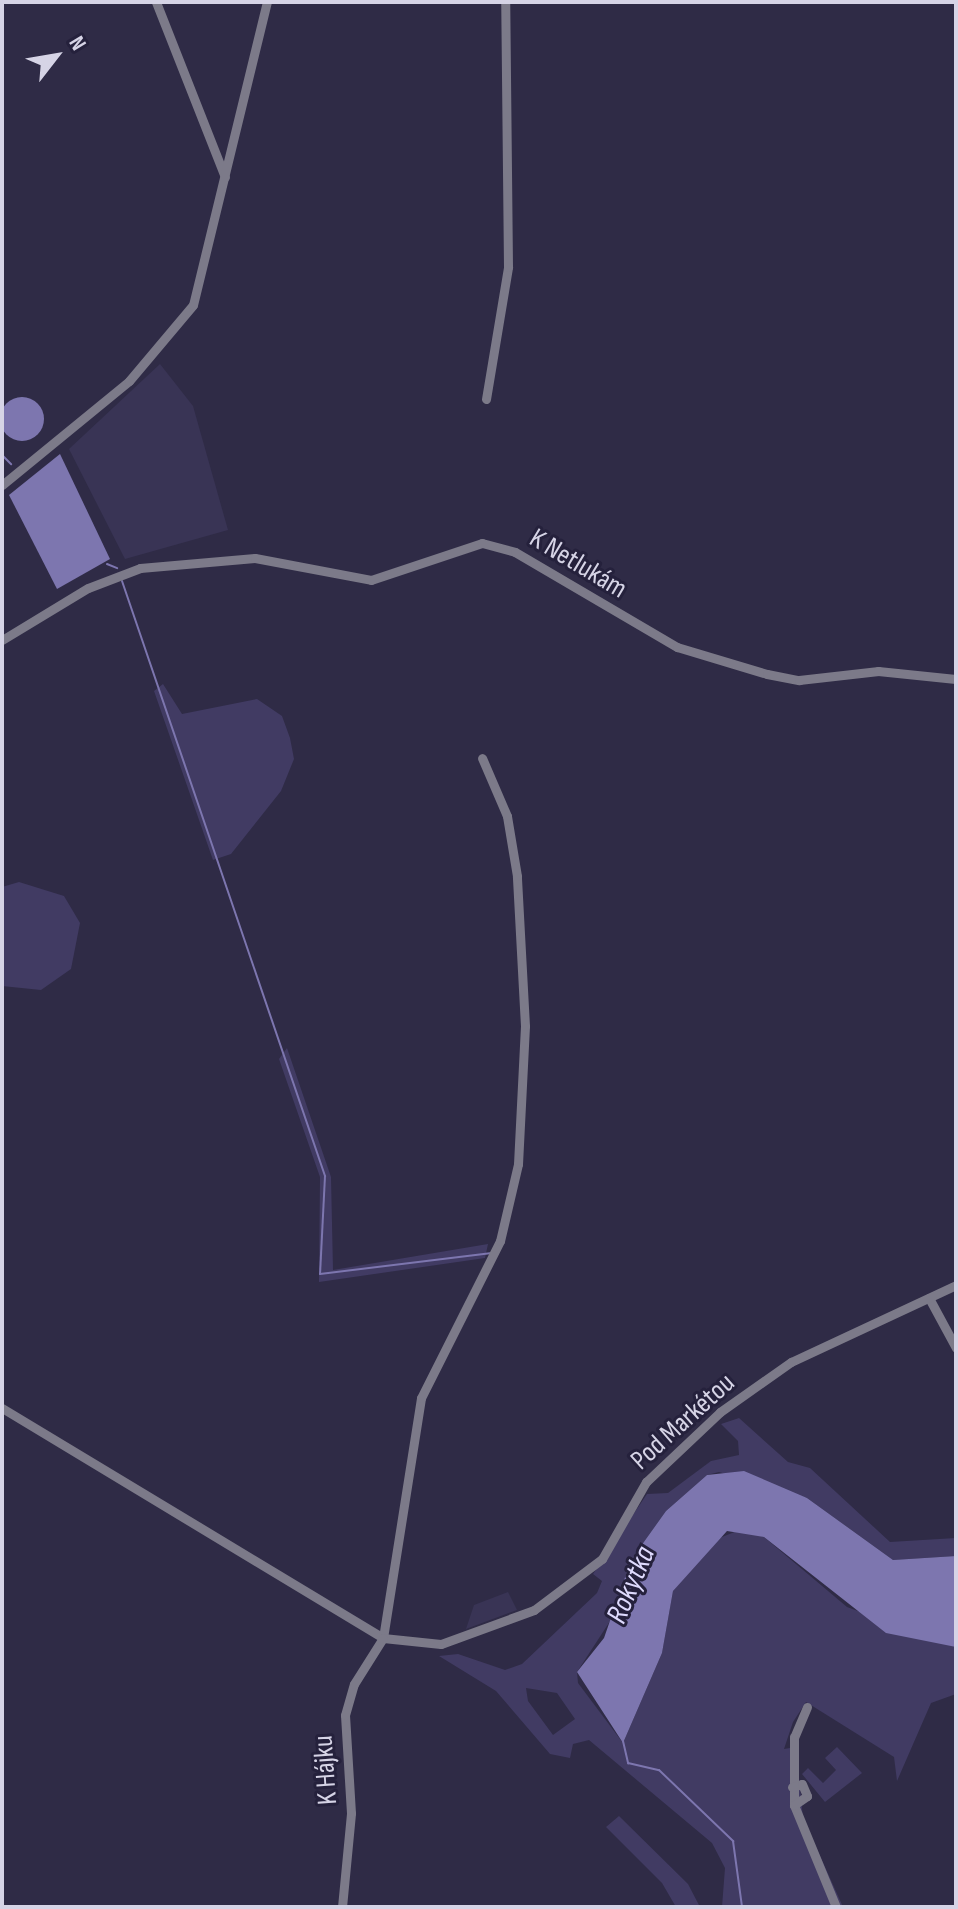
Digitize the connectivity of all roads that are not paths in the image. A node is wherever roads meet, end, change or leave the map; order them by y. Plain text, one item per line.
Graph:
1 (156, 2) edge
2 (267, 2) edge
3 (505, 2) edge
4 (225, 177) junction
5 (486, 399) dead end
6 (2, 485) edge
7 (2, 640) edge
8 (956, 679) edge
9 (482, 758) dead end
10 (956, 1285) edge
11 (929, 1298) junction
12 (956, 1348) edge
13 (2, 1408) edge
14 (383, 1638) junction
15 (807, 1707) dead end
16 (342, 1907) edge
17 (836, 1907) edge

1 - 4 street
2 - 4 street
3 - 5 street
4 - 6 street
7 - 8 street, K Netlukám
9 - 14 street
10 - 11 street, Pod Markétou
11 - 12 street
11 - 14 street, Pod Markétou
13 - 14 street
14 - 16 street, K Hájku
15 - 17 street

